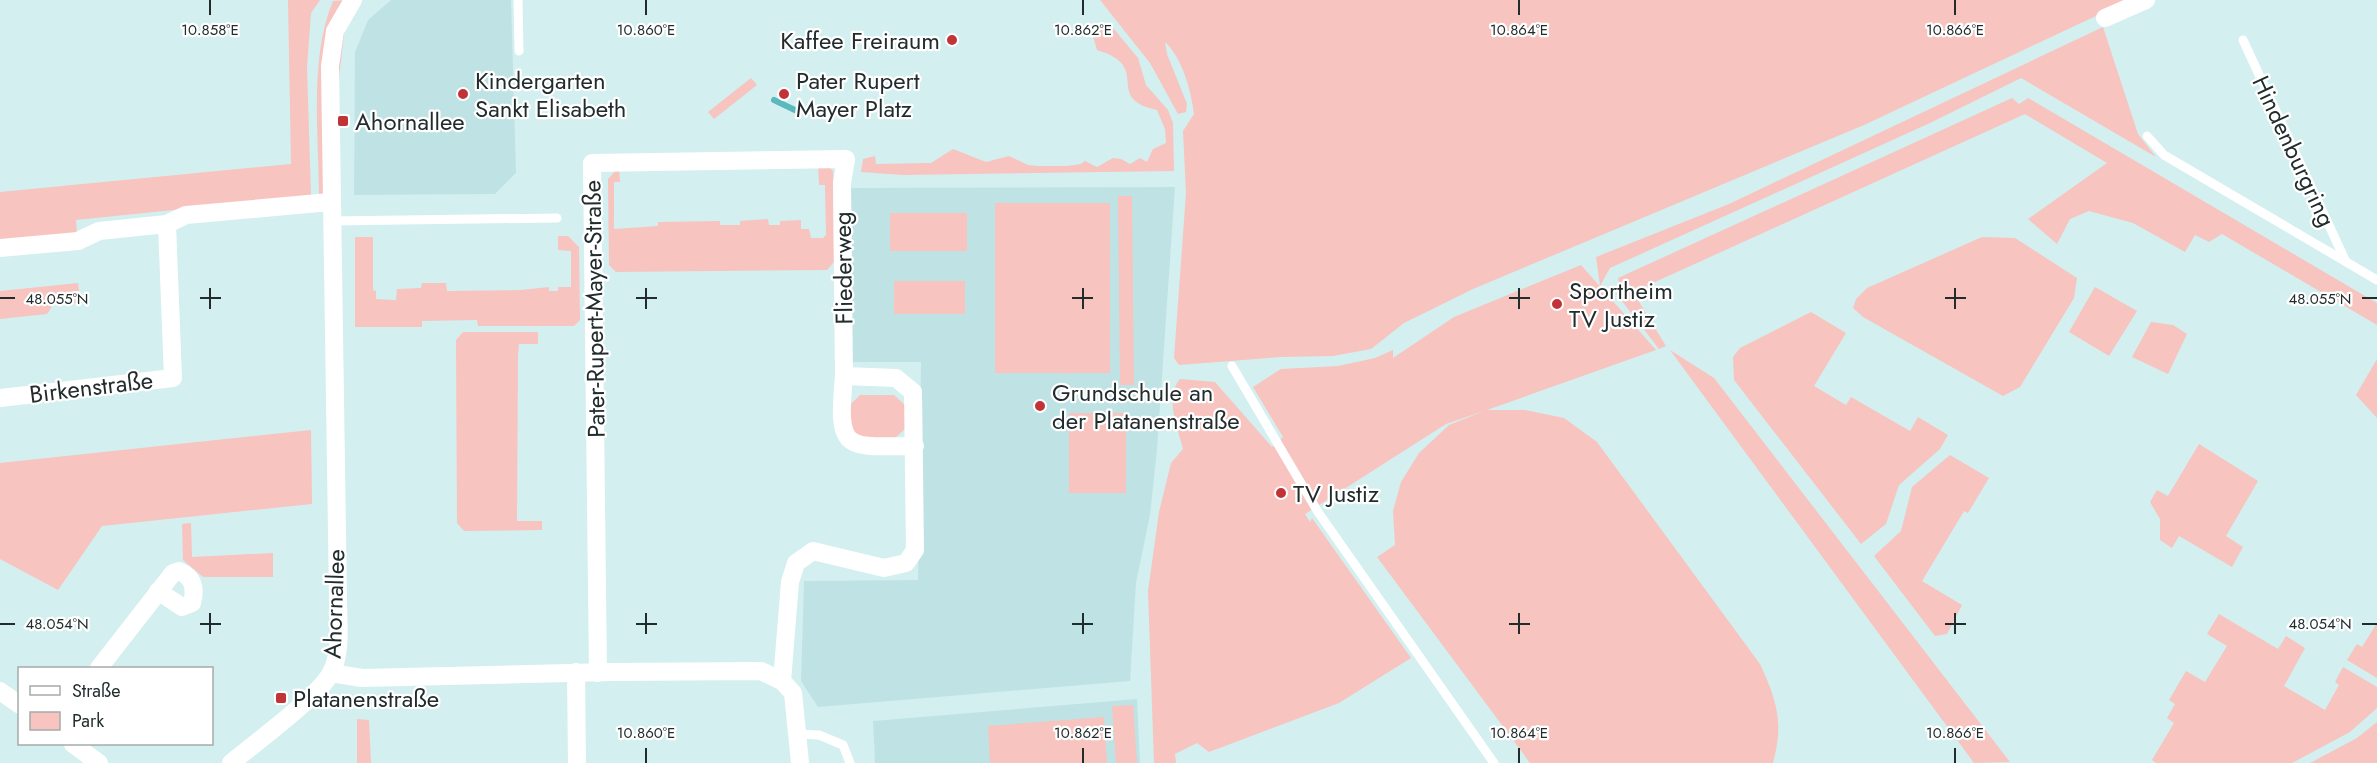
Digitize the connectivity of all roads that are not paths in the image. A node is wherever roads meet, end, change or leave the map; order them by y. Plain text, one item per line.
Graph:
1 (353, 0) edge
2 (518, 0) edge
3 (2146, 0) edge
4 (2105, 18) dead end
5 (2243, 40) dead end
6 (519, 51) dead end
7 (2147, 136) dead end
8 (846, 159) joint
9 (330, 202) junction
10 (557, 218) dead end
11 (331, 220) junction
12 (167, 224) junction
13 (0, 248) edge
14 (2346, 262) junction
15 (2377, 280) edge
16 (1232, 366) dead end
17 (844, 376) junction
18 (0, 398) edge
19 (915, 446) junction
20 (158, 591) dead end
21 (101, 667) edge
22 (576, 672) junction
23 (331, 673) junction
24 (598, 673) junction
25 (782, 681) junction
26 (0, 692) edge
27 (18, 704) edge
28 (798, 734) junction
29 (74, 745) edge
30 (843, 745) junction
31 (99, 763) edge
32 (231, 763) edge
33 (577, 763) edge
34 (800, 763) edge
35 (844, 763) edge
36 (850, 763) edge
37 (1494, 763) edge

1 - 9 street, Ahornallee
2 - 6 lane
3 - 4 street
5 - 14 lane, Hindenburgring
7 - 14 lane, Hindenburgring
8 - 17 street, Fliederweg
8 - 24 street, Pater-Rupert-Mayer-Straße
9 - 11 street, Ahornallee
9 - 12 street
10 - 11 lane
11 - 23 street, Ahornallee
12 - 13 street
12 - 18 street, Birkenstraße
14 - 15 lane, Hindenburgring
16 - 37 lane
17 - 19 street
17 - 19 street, Fliederweg
19 - 25 street
20 - 21 street
22 - 23 street
22 - 24 street
22 - 33 street
23 - 32 street, Ahornallee
24 - 25 street
25 - 28 street
26 - 27 street
28 - 30 lane
28 - 34 street
29 - 31 street
30 - 35 lane
30 - 36 lane

